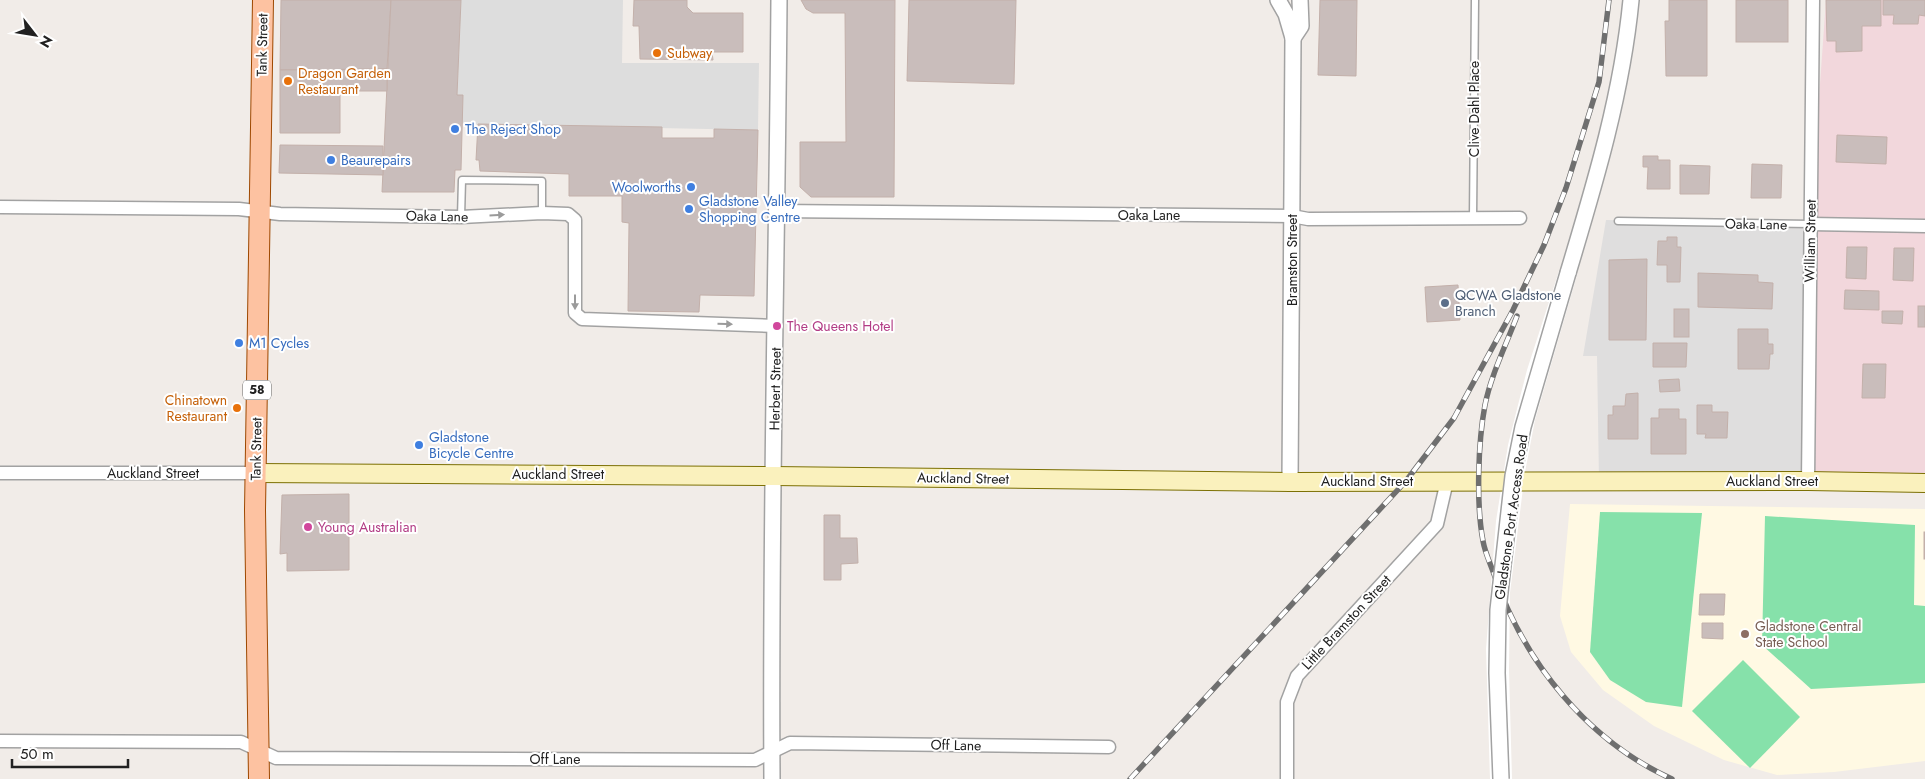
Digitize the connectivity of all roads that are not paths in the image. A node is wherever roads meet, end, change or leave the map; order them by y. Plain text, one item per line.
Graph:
1 (262, 0) edge
2 (779, 0) edge
3 (1278, 0) edge
4 (1300, 0) edge
5 (1475, 0) edge
6 (1631, 0) edge
7 (1813, 0) edge
8 (1293, 38) junction
9 (0, 207) edge
10 (260, 212) junction
11 (777, 212) junction
12 (542, 213) junction
13 (1292, 216) junction
14 (455, 217) junction
15 (1473, 218) junction
16 (1520, 218) dead end
17 (1618, 221) dead end
18 (1810, 224) junction
19 (1925, 226) edge
20 (776, 326) junction
21 (0, 472) edge
22 (255, 473) junction
23 (772, 476) junction
24 (1447, 481) junction
25 (1808, 481) junction
26 (1290, 482) junction
27 (1925, 483) edge
28 (0, 741) edge
29 (1109, 747) dead end
30 (259, 749) junction
31 (772, 753) junction
32 (258, 779) edge
33 (772, 779) edge
34 (1287, 779) edge
35 (1501, 779) edge

1 - 10 main road, Tank Street / 58
2 - 11 street, Herbert Street
3 - 8 street, Bramston Street
4 - 8 street, Bramston Street
5 - 15 lane, Clive Dahl Place
6 - 35 street, Gladstone Port Access Road, bridge
7 - 18 street, William Street
8 - 13 street, Bramston Street
9 - 10 street, Oaka Lane
10 - 14 street, Oaka Lane
10 - 22 main road, Tank Street / 58
11 - 13 street, Oaka Lane
11 - 20 street, Herbert Street
14 -> 12 street, Oaka Lane
12 - 14 lane
12 -> 20 street, Oaka Lane
13 - 15 street, Oaka Lane
13 - 26 street, Bramston Street
15 - 16 street, Oaka Lane
17 - 18 lane, Oaka Lane
18 - 19 street, Oaka Lane
18 - 25 street, William Street
20 - 23 street, Herbert Street
21 - 22 street, Auckland Street
22 - 23 main road, Auckland Street
22 - 30 main road, Tank Street / 58
23 - 26 main road, Auckland Street
23 - 31 street, Herbert Street
24 - 25 main road, Auckland Street
24 - 26 main road, Auckland Street
24 - 34 street, Little Bramston Street
25 - 27 main road, Auckland Street
28 - 30 street, Off Lane
29 - 31 street, Off Lane
30 - 31 street, Off Lane
30 - 32 main road, Tank Street / 58
31 - 33 street, Herbert Street

